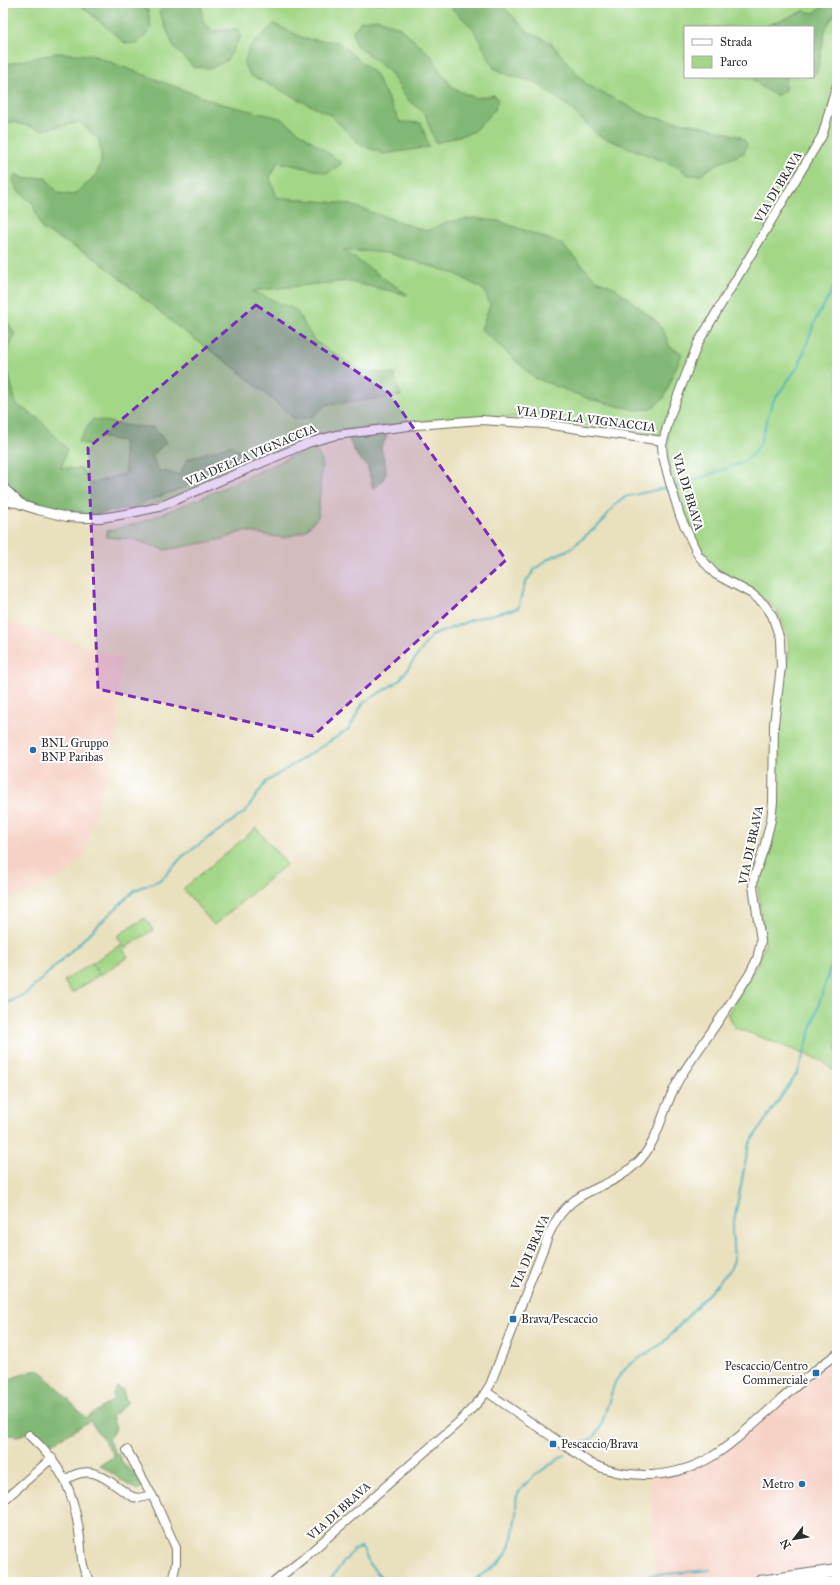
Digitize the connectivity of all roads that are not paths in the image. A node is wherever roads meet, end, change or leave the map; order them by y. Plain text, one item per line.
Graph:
1 (837, 86) edge
2 (663, 441) junction
3 (3, 487) edge
4 (3, 502) edge
5 (22, 505) junction
6 (837, 1354) edge
7 (487, 1392) junction
8 (29, 1435) dead end
9 (127, 1450) dead end
10 (52, 1458) junction
11 (65, 1480) junction
12 (152, 1495) junction
13 (3, 1501) edge
14 (837, 1571) edge
15 (90, 1582) edge
16 (172, 1582) edge
17 (274, 1582) edge
18 (760, 1582) edge

1 - 2 street, VIA DI BRAVA
2 - 5 street, VIA DELLA VIGNACCIA
2 - 7 street, VIA DI BRAVA
3 - 5 street, VIA DELLA VIGNACCIA
4 - 5 street
6 - 7 street
7 - 17 street, VIA DI BRAVA
8 - 10 street
9 - 12 street
10 - 11 street
10 - 13 street
11 - 12 street
11 - 15 street
12 - 16 street
14 - 18 highway

